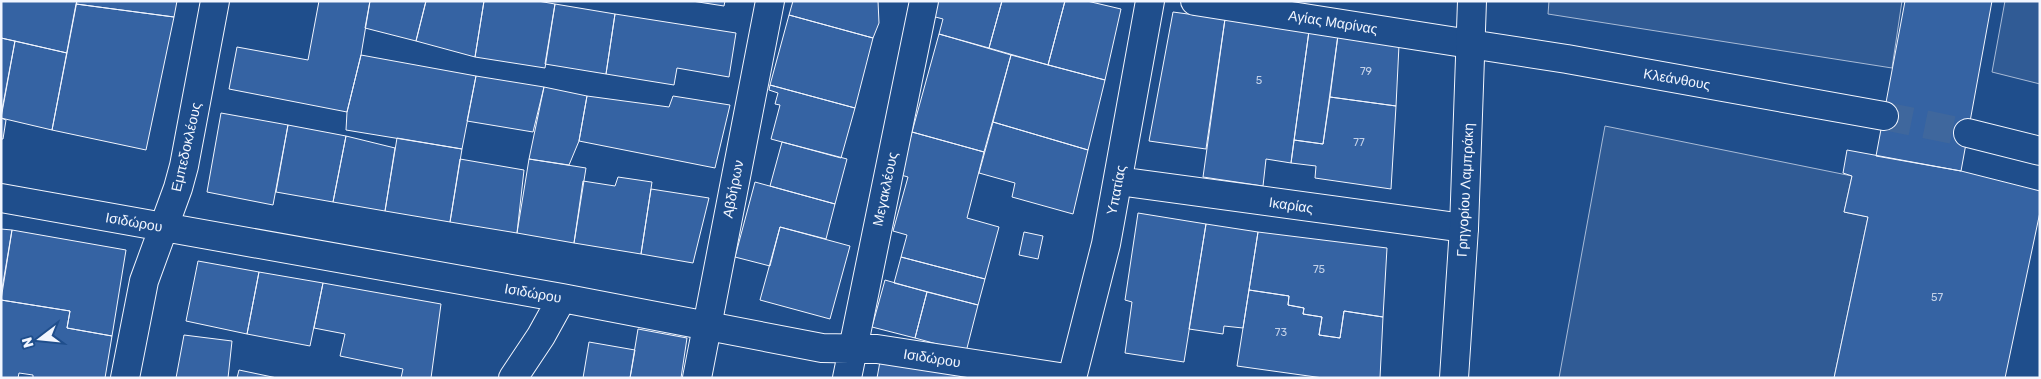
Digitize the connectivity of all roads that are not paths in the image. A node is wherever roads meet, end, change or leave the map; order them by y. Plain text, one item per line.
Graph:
1 (216, 1) edge
2 (770, 1) edge
3 (924, 1) edge
4 (1150, 1) edge
5 (1195, 1) edge
6 (1472, 1) edge
7 (1470, 44) junction
8 (1884, 116) tunnel mouth
9 (1968, 133) tunnel mouth
10 (2040, 151) edge
11 (1118, 181) junction
12 (1, 198) edge
13 (162, 227) junction
14 (1464, 228) junction
15 (562, 298) junction
16 (706, 325) junction
17 (852, 348) junction
18 (126, 378) edge
19 (514, 378) edge
20 (697, 378) edge
21 (847, 378) edge
22 (1066, 378) edge
23 (1072, 378) edge
24 (1454, 378) edge

1 - 13 street, Εμπεδοκλέους
2 - 16 street, Αβδήρων
3 - 17 street, Μεγακλέους
4 - 11 street, Υπατίας
5 - 7 street, Αγίας Μαρίνας
6 - 7 street, Γρηγορίου Λαμπράκη
7 - 8 street, Κλεάνθους
7 - 14 street, Γρηγορίου Λαμπράκη
9 - 10 street
11 - 14 street, Ικαρίας
11 - 23 street, Υπατίας
12 - 13 street, Ισιδώρου
13 - 15 street, Ισιδώρου
13 - 18 street, Εμπεδοκλέους
14 - 24 street, Γρηγορίου Λαμπράκη
15 - 16 street, Ισιδώρου
15 - 19 street
16 - 17 street, Ισιδώρου
16 - 20 street, Αβδήρων
17 - 21 street, Μεγακλέους
17 - 22 street, Ισιδώρου

